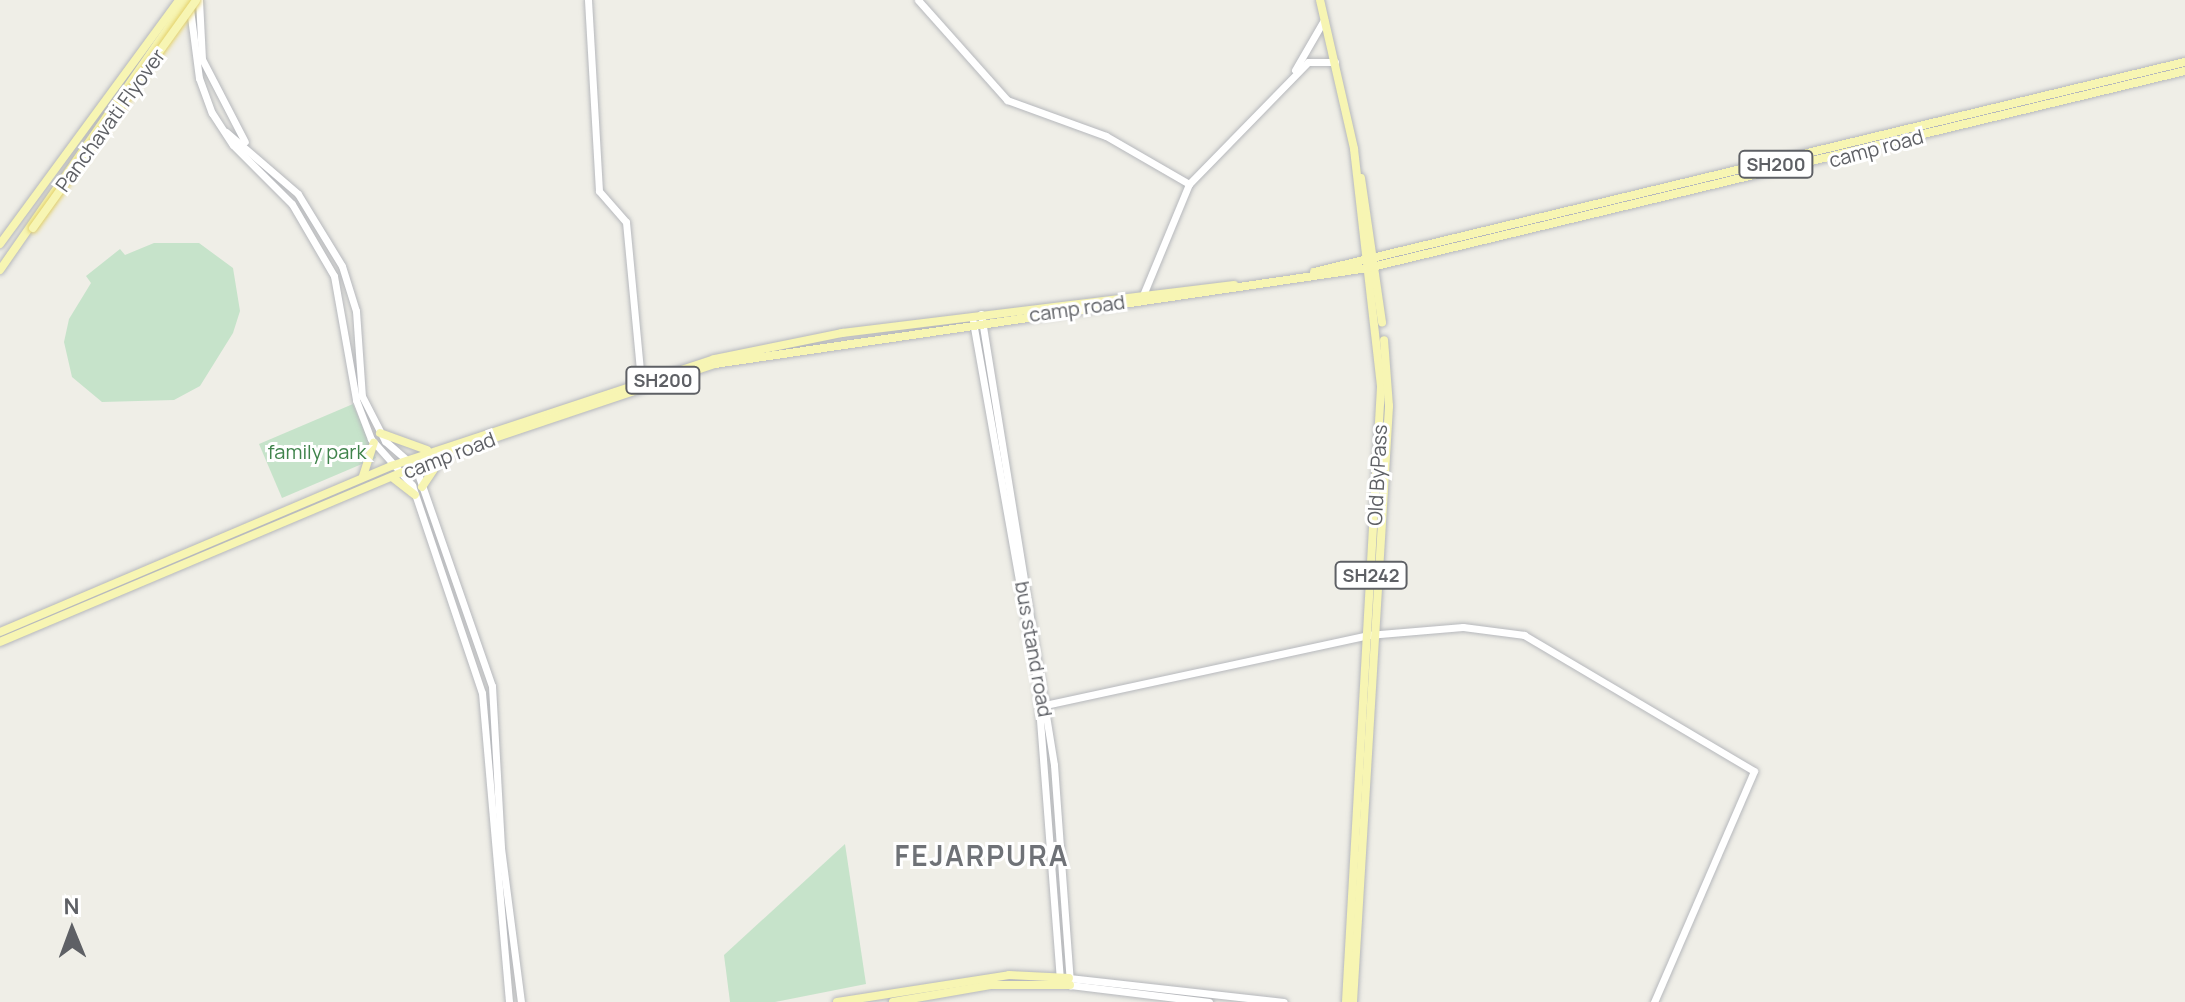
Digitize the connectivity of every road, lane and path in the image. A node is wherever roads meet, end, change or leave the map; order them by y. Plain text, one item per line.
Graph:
1 (179, 0) edge
2 (194, 0) edge
3 (588, 0) edge
4 (918, 0) edge
5 (1320, 0) edge
6 (1324, 20) junction
7 (1335, 62) junction
8 (2185, 62) edge
9 (2185, 71) edge
10 (1292, 76) junction
11 (224, 131) junction
12 (246, 144) junction
13 (1189, 184) junction
14 (21, 238) junction
15 (0, 244) edge
16 (1371, 264) junction
17 (0, 270) edge
18 (1141, 296) junction
19 (977, 319) junction
20 (641, 380) junction
21 (380, 433) junction
22 (374, 443) junction
23 (430, 451) junction
24 (444, 455) junction
25 (406, 461) junction
26 (391, 466) junction
27 (416, 468) junction
28 (403, 473) junction
29 (363, 477) junction
30 (392, 477) junction
31 (422, 487) junction
32 (415, 495) junction
33 (0, 632) edge
34 (1372, 634) junction
35 (0, 642) edge
36 (1045, 705) junction
37 (1365, 729) junction
38 (1065, 982) junction
39 (509, 1002) edge
40 (521, 1002) edge
41 (837, 1002) edge
42 (893, 1002) edge
43 (1209, 1002) edge
44 (1284, 1002) edge
45 (1346, 1002) edge
46 (1353, 1002) edge
47 (1654, 1002) edge

1 - 15 main road
2 - 11 street
2 - 12 street
2 - 14 main road
2 - 14 main road, Panchavati Flyover, bridge
3 - 20 street
4 - 13 street
5 - 6 main road, Old ByPass / SH242
6 - 7 main road, Old ByPass / SH242
6 - 10 street
7 - 10 street
7 - 16 main road, Old ByPass / SH242
8 - 16 main road, camp road / SH200
9 - 16 main road, camp road / SH200
10 - 13 street
11 - 12 street
11 - 22 street
12 - 21 street
13 - 18 street
14 - 17 main road
16 - 18 main road, camp road / SH200
16 - 34 main road, Old ByPass / SH242
18 - 19 main road, camp road / SH200
19 - 20 main road, camp road / SH200
19 - 24 main road, camp road / SH200
19 - 36 street, bus stand road
19 - 38 street, bus stand road
20 - 23 main road, camp road / SH200
21 - 23 main road
21 - 25 street
22 - 26 street
22 - 29 main road
23 - 25 main road, camp road / SH200
24 - 27 main road, camp road / SH200
24 - 31 main road
25 - 26 main road, camp road / SH200
25 - 27 street
26 - 28 street
26 - 29 main road, camp road / SH200
27 - 28 main road, camp road / SH200
27 - 31 street
28 - 30 main road, camp road / SH200
28 - 32 street
29 - 33 main road, camp road / SH200
30 - 32 main road
30 - 35 main road, camp road / SH200
31 - 40 street
32 - 39 street
34 - 36 street
34 - 37 main road, Old ByPass / SH242
34 - 47 street
36 - 38 street, bus stand road
37 - 45 main road, Old ByPass / SH242
37 - 46 main road
38 - 41 main road
38 - 42 main road
38 - 43 street
38 - 44 street

